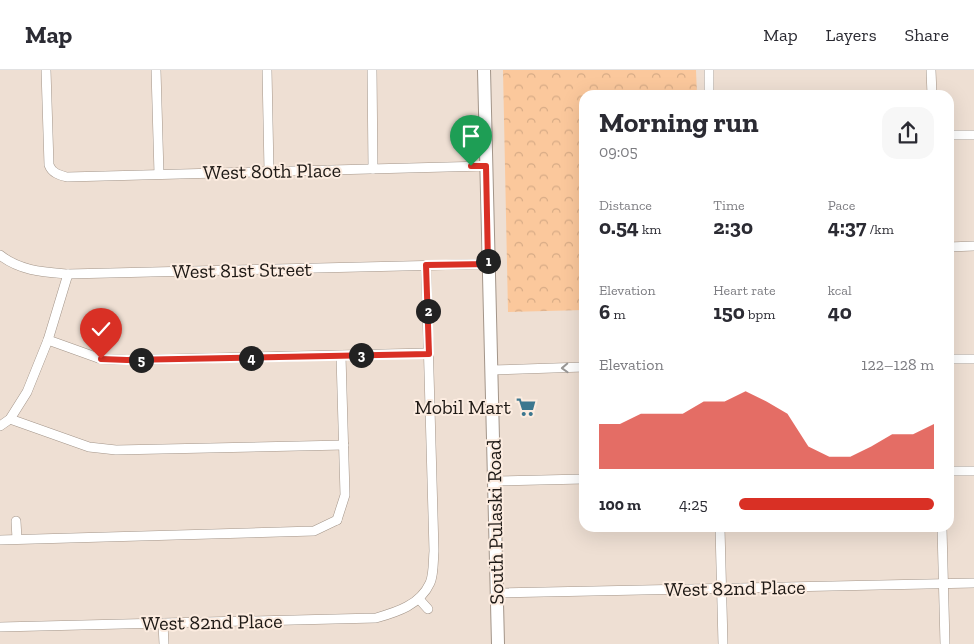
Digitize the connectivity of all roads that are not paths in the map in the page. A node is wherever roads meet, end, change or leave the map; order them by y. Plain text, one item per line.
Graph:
1 (46, 70) edge
2 (156, 70) edge
3 (267, 70) edge
4 (372, 70) edge
5 (484, 70) edge
6 (709, 70) edge
7 (931, 70) edge
8 (709, 90) edge
9 (932, 90) edge
10 (954, 135) edge
11 (974, 135) edge
12 (486, 166) junction
13 (373, 169) junction
14 (269, 172) junction
15 (159, 174) junction
16 (974, 246) edge
17 (954, 247) edge
18 (0, 255) edge
19 (488, 264) junction
20 (426, 265) junction
21 (68, 274) junction
22 (48, 340) junction
23 (429, 354) junction
24 (341, 356) junction
25 (954, 359) edge
26 (974, 359) edge
27 (579, 367) edge
28 (492, 370) junction
29 (10, 419) junction
30 (0, 426) edge
31 (344, 445) junction
32 (954, 471) edge
33 (974, 471) edge
34 (579, 479) edge
35 (494, 480) junction
36 (16, 521) dead end
37 (720, 532) edge
38 (942, 532) edge
39 (17, 538) junction
40 (0, 540) edge
41 (944, 583) junction
42 (974, 583) edge
43 (721, 588) junction
44 (497, 593) junction
45 (419, 599) junction
46 (428, 609) dead end
47 (163, 624) junction
48 (0, 627) edge
49 (164, 644) edge
50 (498, 644) edge
51 (723, 644) edge
52 (945, 644) edge

1 - 15 street, West 80th Place
2 - 15 street
3 - 14 street
4 - 13 street
5 - 12 main road, South Pulaski Road
6 - 8 street
7 - 9 street
10 - 11 street
12 - 13 street, West 80th Place
12 - 19 main road, South Pulaski Road
13 - 14 street, West 80th Place
14 - 15 street, West 80th Place
16 - 17 street
18 - 21 street, West 81st Street
19 - 20 street, West 81st Street
19 - 28 main road, South Pulaski Road
20 - 21 street, West 81st Street
20 - 23 street
21 - 22 street
22 - 24 street
22 - 29 street
23 - 24 street
23 - 45 street
24 - 31 street
25 - 26 street
27 -> 28 street
28 - 35 main road, South Pulaski Road
29 - 30 street
29 - 31 street
31 - 39 street
32 - 33 street
34 - 35 street
35 - 44 main road, South Pulaski Road
36 - 39 street
37 - 43 street
38 - 41 street
39 - 40 street
41 - 42 street, West 82nd Place
41 - 43 street, West 82nd Place
41 - 52 street
43 - 44 street, West 82nd Place
43 - 51 street
44 - 50 main road, South Pulaski Road
45 - 46 street
45 - 47 street, West 82nd Place
47 - 48 street, West 82nd Place
47 - 49 street

